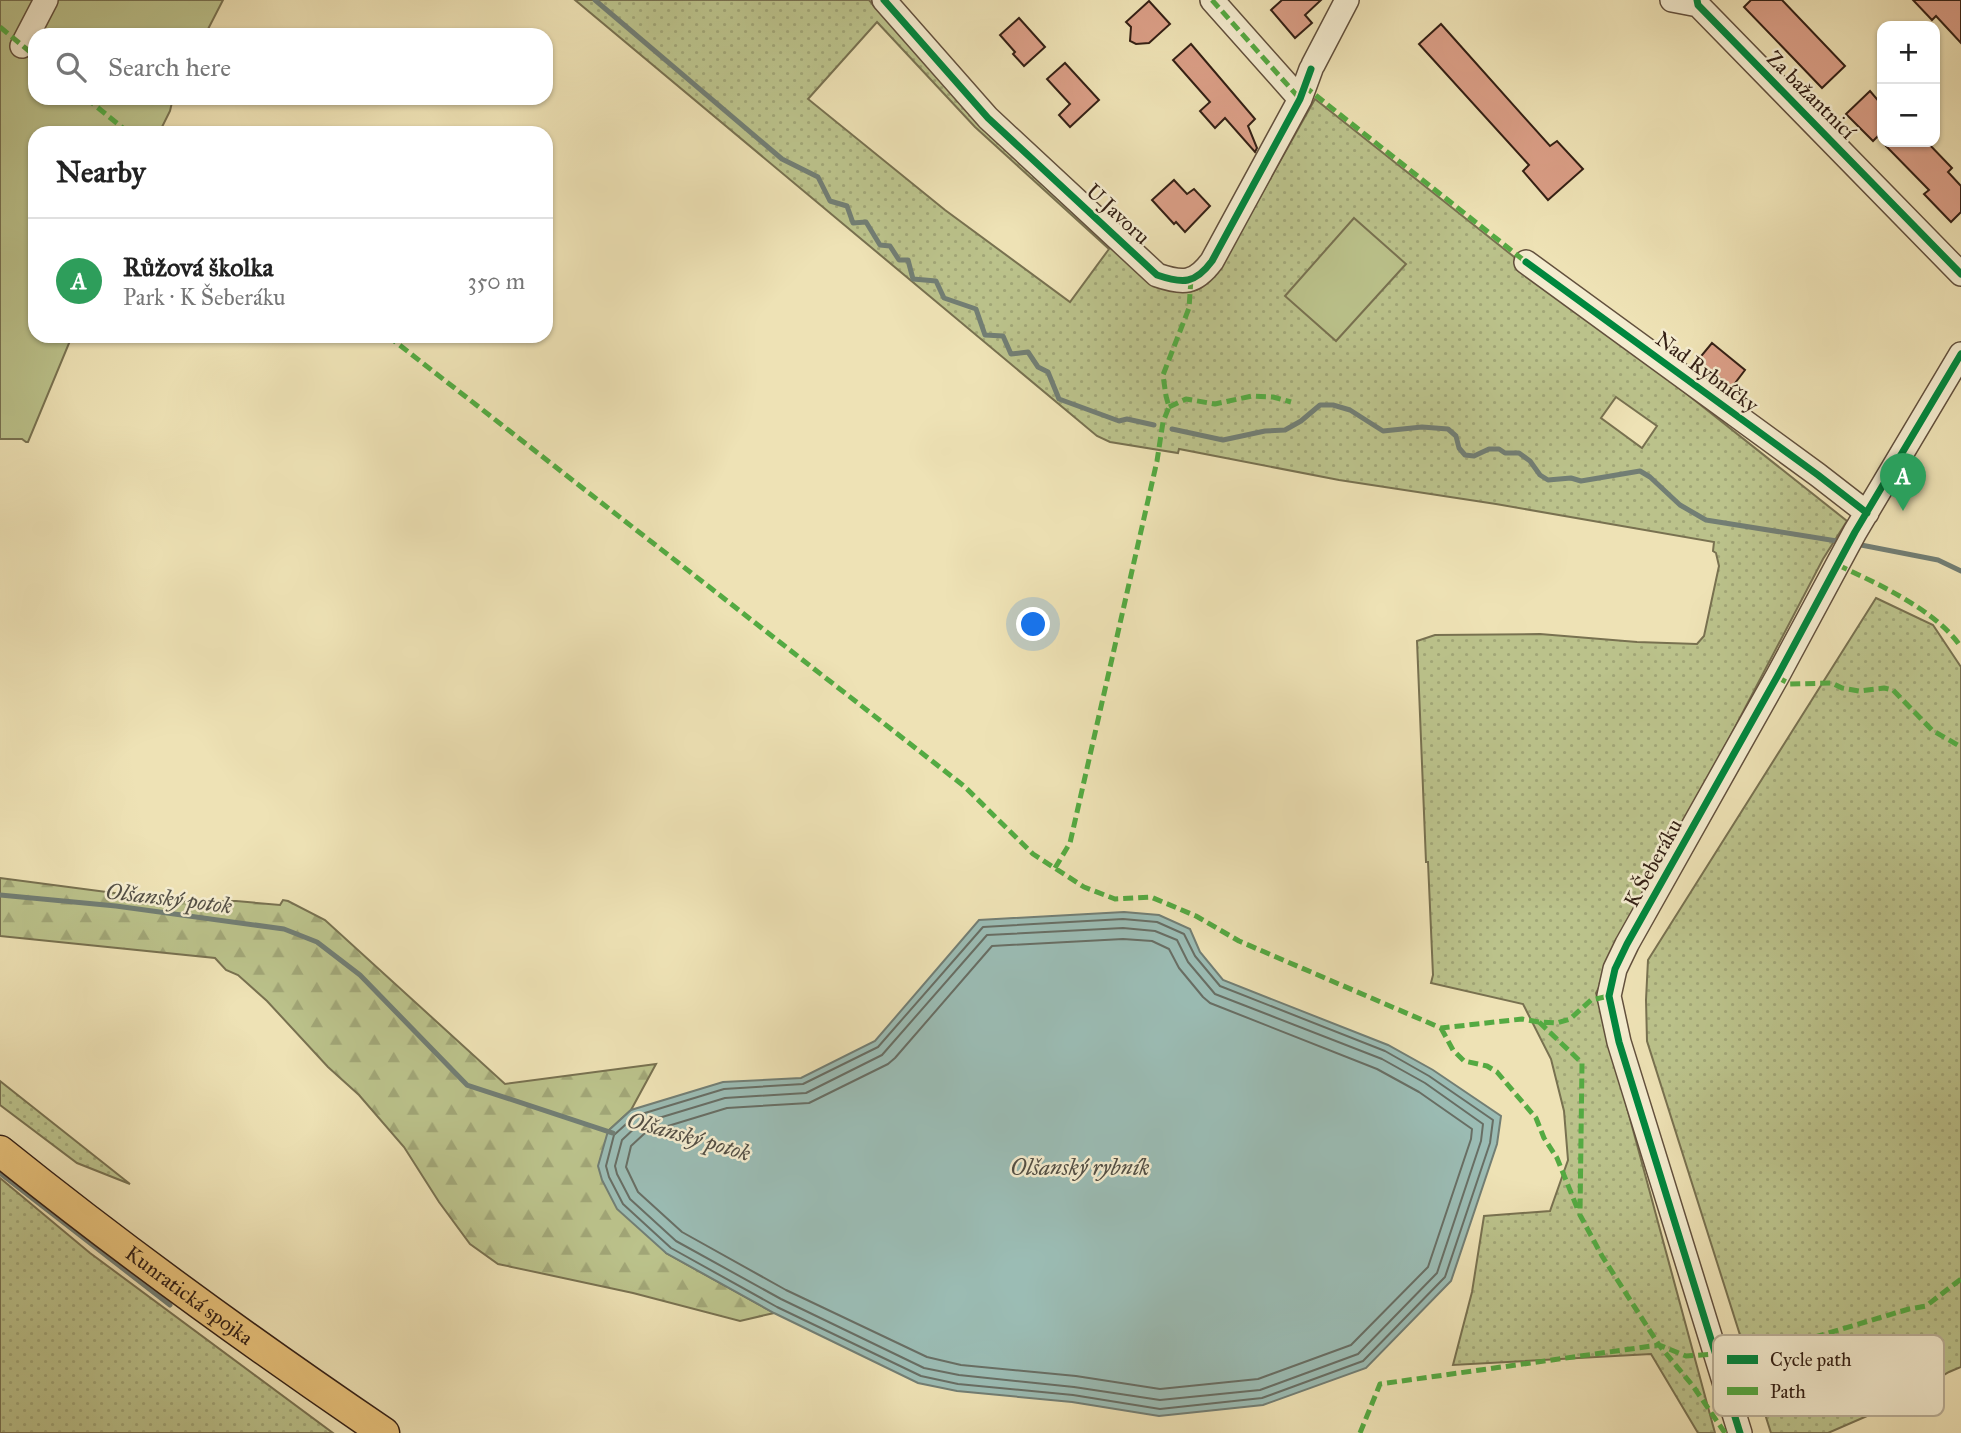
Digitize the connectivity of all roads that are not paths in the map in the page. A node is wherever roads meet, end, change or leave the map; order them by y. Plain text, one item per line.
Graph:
1 (46, 0) edge
2 (884, 0) edge
3 (1212, 0) edge
4 (1347, 0) edge
5 (1672, 0) edge
6 (1698, 3) edge
7 (31, 28) edge
8 (28, 34) edge
9 (22, 46) dead end
10 (1300, 99) junction
11 (1525, 262) dead end
12 (1961, 274) edge
13 (1961, 354) edge
14 (1857, 530) junction
15 (0, 1151) edge
16 (1713, 1346) edge
17 (1735, 1416) edge
18 (384, 1433) edge
19 (1740, 1433) edge

1 - 7 street
2 - 10 street, U Javoru
3 - 10 street
4 - 10 street, U Javoru
5 - 6 street, Za bažantnicí
6 - 12 street, Za bažantnicí
8 - 9 street
11 - 14 street, Nad Rybníčky
13 - 14 street, K Šeberáku
14 - 16 street, K Šeberáku
15 - 18 main road, Kunratická spojka
17 - 19 street, K Šeberáku

